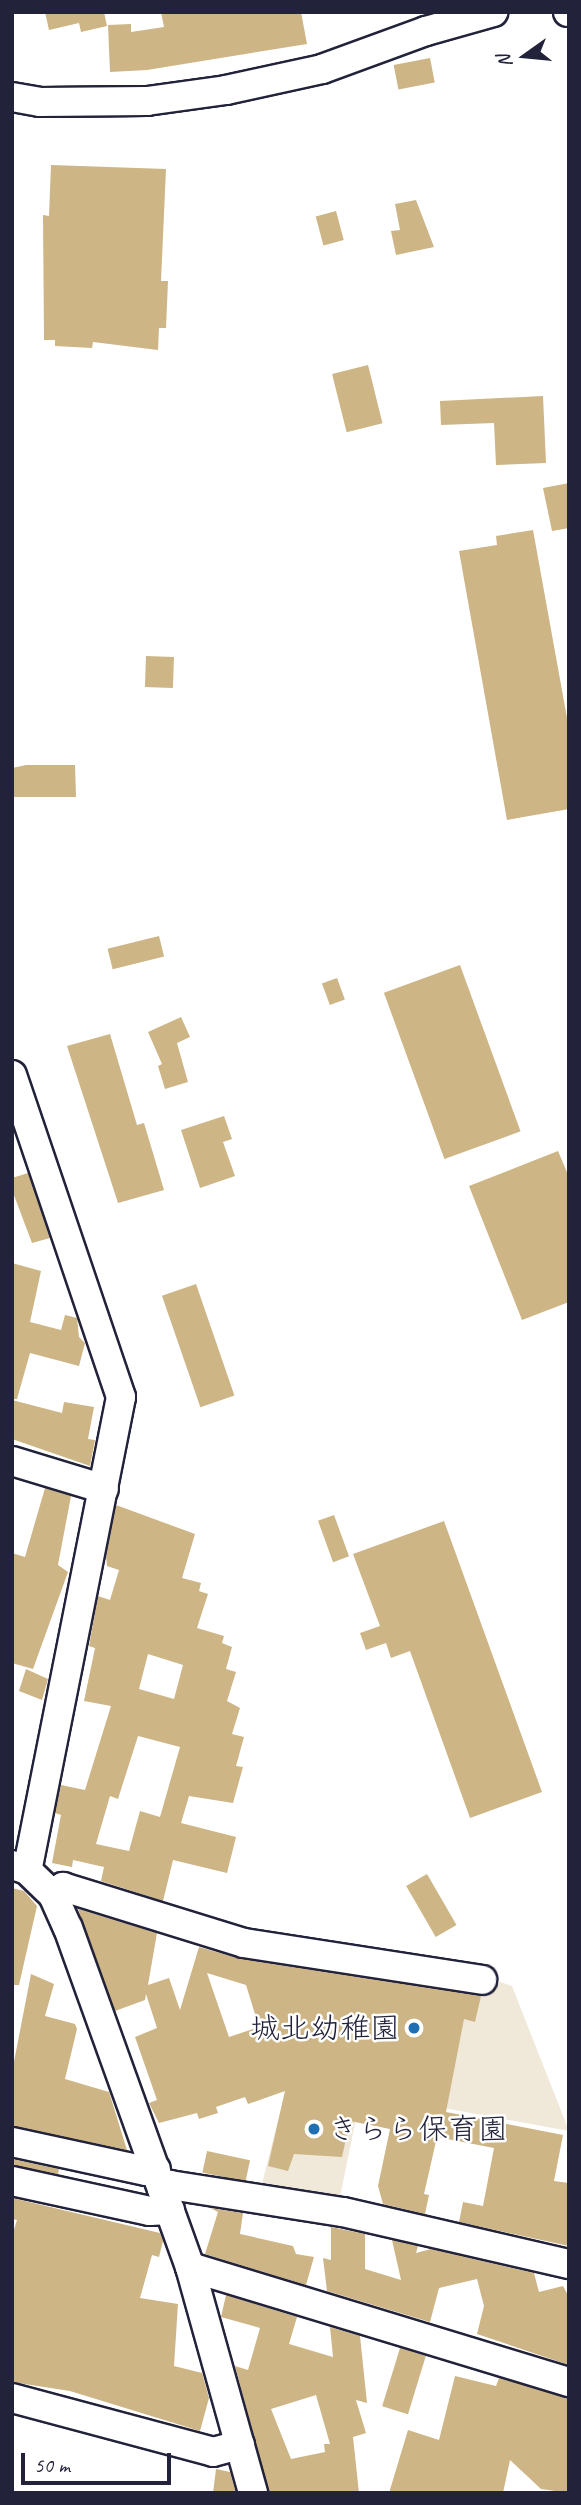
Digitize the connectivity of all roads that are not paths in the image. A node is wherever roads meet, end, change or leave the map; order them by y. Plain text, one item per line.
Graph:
1 (493, 12) edge
2 (12, 97) edge
3 (12, 1075) edge
4 (12, 1461) edge
5 (104, 1489) junction
6 (20, 1868) edge
7 (53, 1895) junction
8 (481, 1980) dead end
9 (12, 2142) edge
10 (12, 2181) edge
11 (162, 2189) junction
12 (569, 2264) edge
13 (190, 2267) junction
14 (569, 2382) edge
15 (12, 2398) edge
16 (240, 2445) junction
17 (253, 2493) edge

1 - 2 street
3 - 5 street
4 - 5 street
5 - 6 street
6 - 7 street
7 - 8 street
7 - 11 street
9 - 11 street
10 - 11 street
11 - 12 street
11 - 13 street
13 - 14 street
13 - 16 street
15 - 16 street
16 - 17 street

